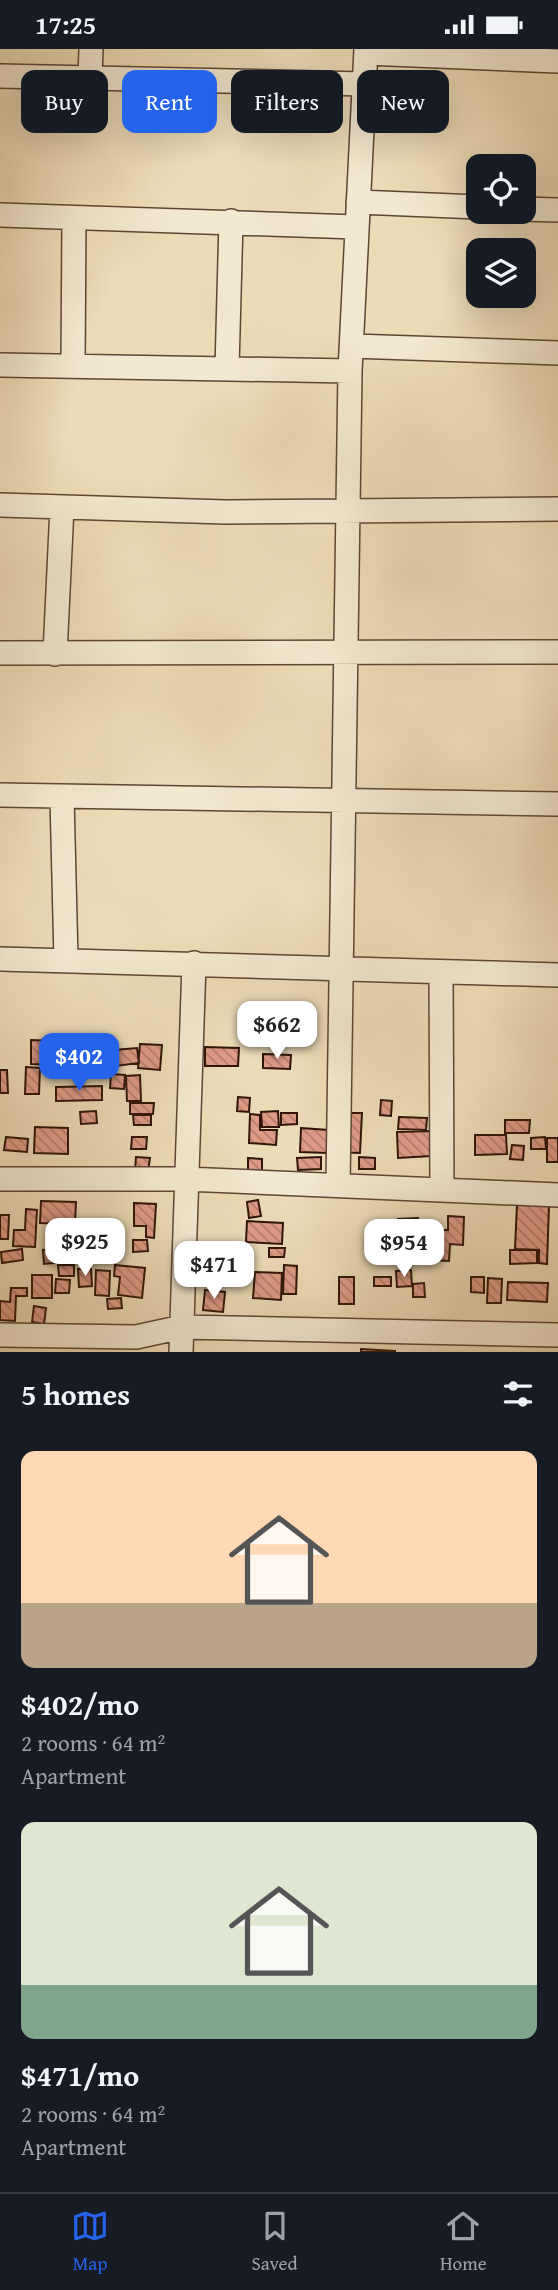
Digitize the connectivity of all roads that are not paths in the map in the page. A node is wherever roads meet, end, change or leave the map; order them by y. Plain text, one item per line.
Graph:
1 (90, 49) edge
2 (366, 51) edge
3 (558, 61) edge
4 (90, 70) edge
5 (365, 70) edge
6 (0, 76) edge
7 (21, 76) edge
8 (108, 78) edge
9 (357, 84) edge
10 (362, 133) edge
11 (358, 202) junction
12 (466, 206) edge
13 (536, 209) edge
14 (558, 210) edge
15 (0, 215) edge
16 (74, 218) junction
17 (231, 221) junction
18 (356, 227) junction
19 (352, 346) junction
20 (558, 353) edge
21 (0, 365) edge
22 (73, 366) junction
23 (227, 368) junction
24 (350, 370) junction
25 (0, 505) edge
26 (62, 507) junction
27 (558, 509) edge
28 (349, 511) junction
29 (558, 652) edge
30 (0, 653) edge
31 (345, 653) junction
32 (55, 654) junction
33 (0, 795) edge
34 (62, 797) junction
35 (345, 801) junction
36 (558, 804) edge
37 (0, 959) edge
38 (66, 960) junction
39 (194, 963) junction
40 (344, 969) junction
41 (441, 972) junction
42 (558, 975) edge
43 (0, 1179) edge
44 (186, 1179) junction
45 (338, 1185) junction
46 (442, 1189) junction
47 (558, 1195) edge
48 (182, 1327) junction
49 (0, 1335) edge
50 (558, 1335) edge
51 (442, 1343) edge
52 (181, 1352) edge

1 - 4 street
2 - 3 street
2 - 5 street
6 - 7 street
8 - 9 street
10 - 11 street
11 - 12 street
11 - 18 street
13 - 14 street
15 - 16 street
16 - 17 street
16 - 22 street
17 - 18 street
17 - 23 street
18 - 19 street
19 - 20 street
19 - 24 street
21 - 22 street
22 - 23 street
23 - 24 street
24 - 28 street
25 - 26 street
26 - 28 street
26 - 32 street
27 - 28 street
28 - 31 street
29 - 31 street
30 - 32 street
31 - 32 street
31 - 35 street
33 - 34 street
34 - 35 street
34 - 38 street
35 - 36 street
35 - 40 street
37 - 38 street
38 - 39 street
39 - 40 street
39 - 44 street
40 - 41 street
40 - 45 street
41 - 42 street
41 - 46 street
43 - 44 street
44 - 45 street
44 - 48 street
45 - 46 street
46 - 47 street
48 - 49 street
48 - 51 street
48 - 52 street
50 - 51 street

